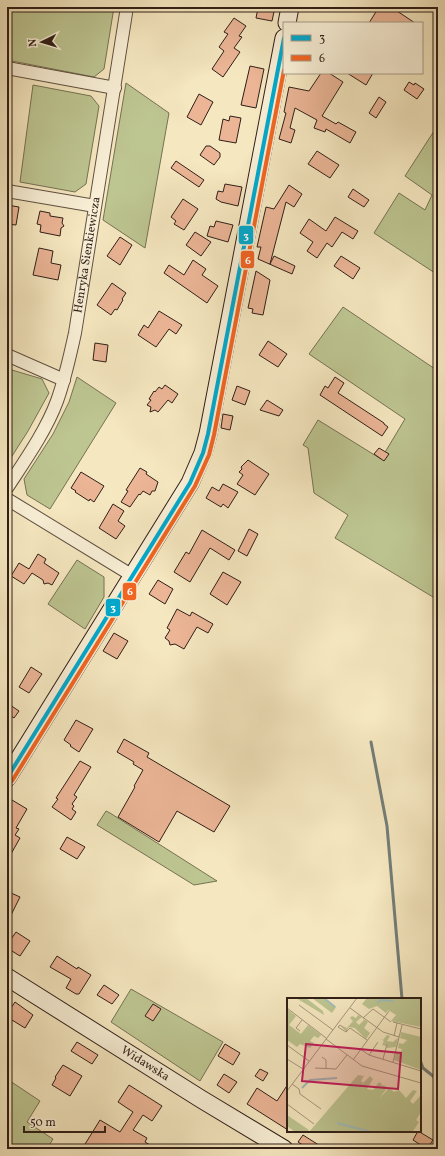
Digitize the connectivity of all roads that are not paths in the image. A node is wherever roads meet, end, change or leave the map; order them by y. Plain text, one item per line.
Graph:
1 (127, 7) edge
2 (290, 7) edge
3 (287, 22) edge
4 (283, 43) edge
5 (7, 68) edge
6 (115, 88) junction
7 (7, 191) edge
8 (95, 206) junction
9 (7, 355) edge
10 (64, 380) junction
11 (7, 488) edge
12 (7, 499) edge
13 (132, 576) junction
14 (7, 778) edge
15 (7, 976) edge
16 (284, 1149) edge

1 - 6 street, Henryka Sienkiewicza
2 - 3 street
4 - 13 street
5 - 6 street
6 - 8 street, Henryka Sienkiewicza
7 - 8 street
8 - 10 street, Henryka Sienkiewicza
9 - 10 street
10 - 11 street, Henryka Sienkiewicza
12 - 13 street
13 - 14 street
15 - 16 street, Widawska

